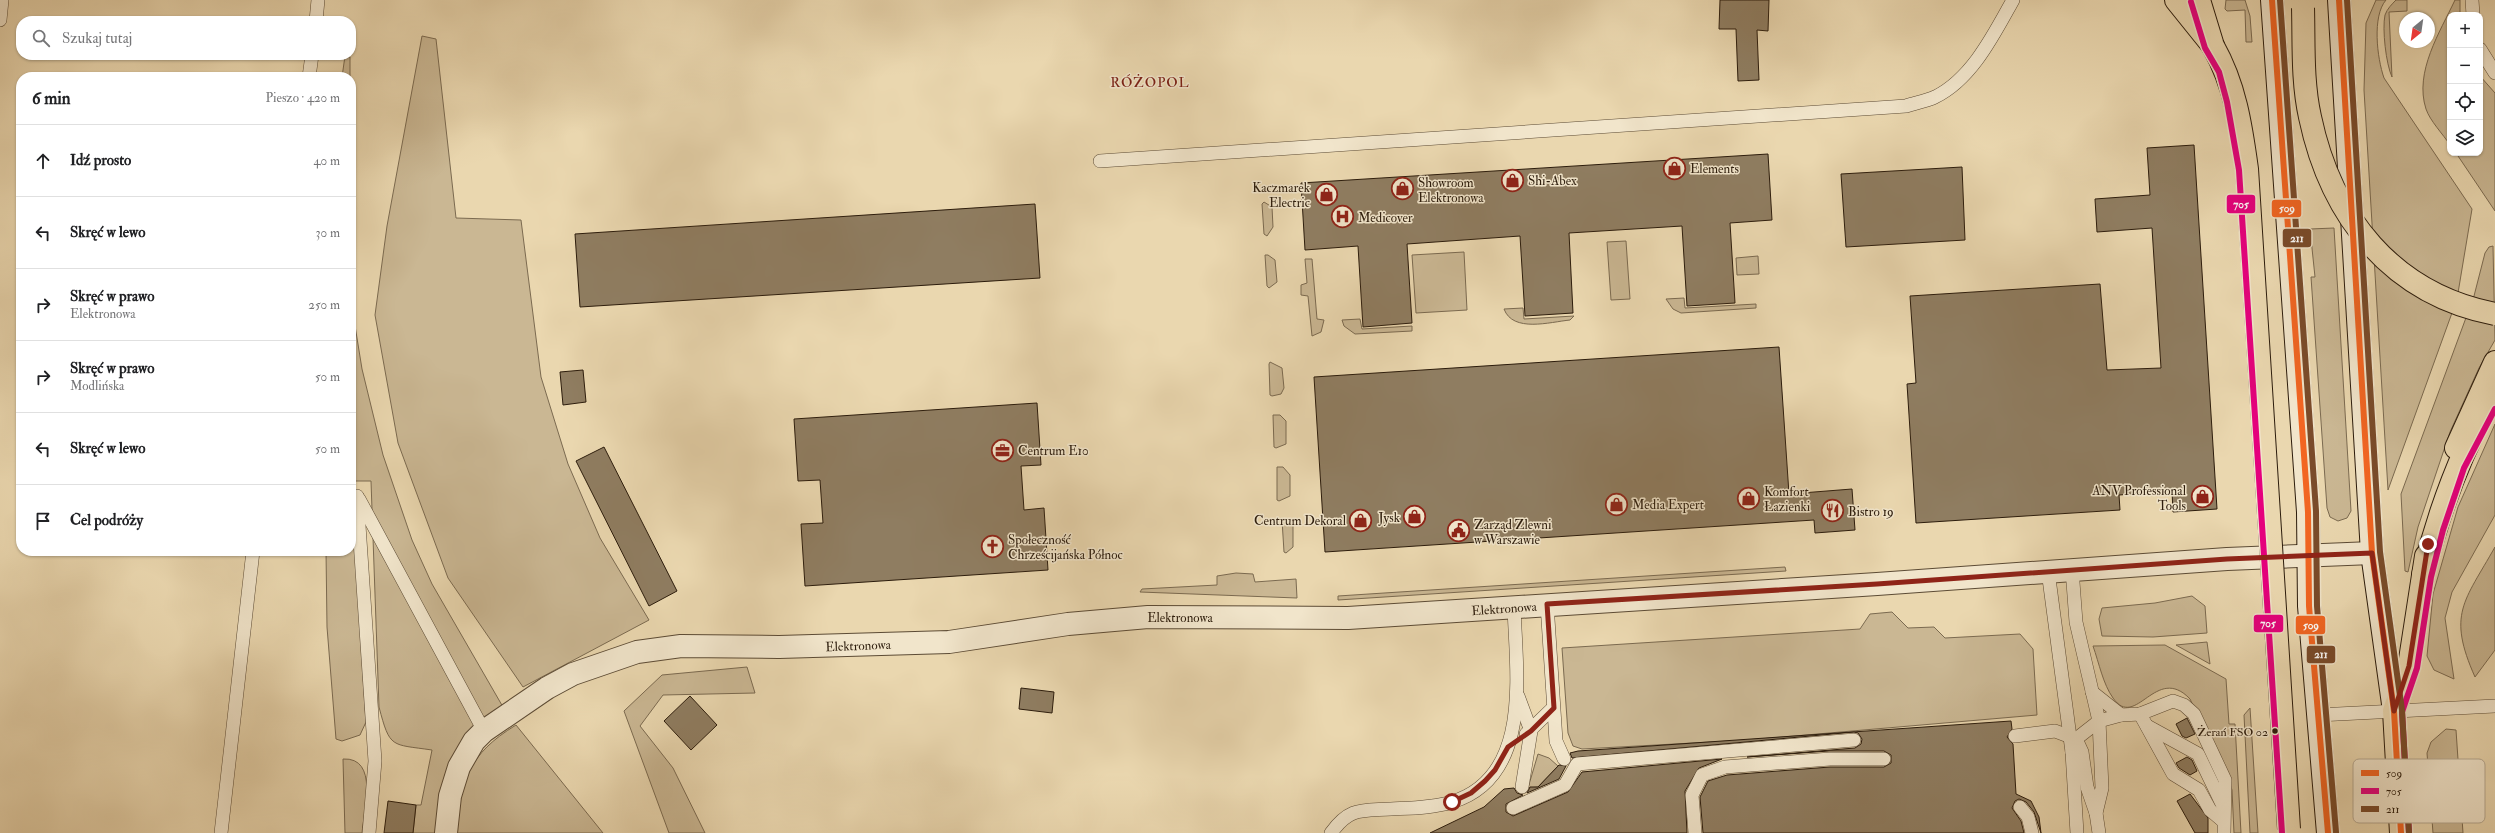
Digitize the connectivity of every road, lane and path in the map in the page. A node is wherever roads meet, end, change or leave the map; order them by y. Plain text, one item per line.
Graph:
1 (2, 0) edge
2 (318, 0) edge
3 (2013, 0) edge
4 (2176, 0) edge
5 (2199, 0) edge
6 (2272, 0) edge
7 (2303, 0) edge
8 (2339, 0) edge
9 (2472, 0) edge
10 (2473, 12) edge
11 (316, 16) edge
12 (0, 20) edge
13 (2213, 46) junction
14 (2483, 54) edge
15 (311, 60) edge
16 (310, 72) edge
17 (2495, 72) edge
18 (1100, 161) dead end
19 (2495, 314) edge
20 (2495, 362) edge
21 (2495, 392) edge
22 (356, 500) edge
23 (356, 521) edge
24 (2372, 553) junction
25 (252, 556) edge
26 (2309, 557) junction
27 (2072, 569) junction
28 (2048, 571) junction
29 (2423, 575) junction
30 (1547, 604) junction
31 (1514, 607) junction
32 (1516, 690) junction
33 (2092, 692) junction
34 (2495, 706) edge
35 (1554, 708) junction
36 (2394, 711) junction
37 (2121, 715) junction
38 (2318, 715) junction
39 (2143, 720) junction
40 (2099, 721) junction
41 (484, 731) junction
42 (1531, 731) junction
43 (2015, 736) dead end
44 (2072, 737) junction
45 (1854, 740) dead end
46 (1508, 747) junction
47 (1564, 759) dead end
48 (1884, 759) dead end
49 (2397, 759) edge
50 (1522, 788) dead end
51 (2020, 807) dead end
52 (1513, 808) dead end
53 (2224, 808) junction
54 (2096, 813) junction
55 (2400, 823) edge
56 (2224, 827) edge
57 (221, 833) edge
58 (368, 833) edge
59 (446, 833) edge
60 (1331, 833) edge
61 (1695, 833) edge
62 (2032, 833) edge
63 (2076, 833) edge
64 (2099, 833) edge
65 (2290, 833) edge
66 (2328, 833) edge
67 (2401, 833) edge

1 - 12 lane
2 - 11 lane
3 - 18 lane
4 - 13 main road
5 - 13 main road
6 - 26 street
7 - 19 main road, bridge
8 - 24 street
9 - 10 lane
13 - 65 main road, bridge
14 - 17 lane
15 - 16 lane
20 - 29 main road
21 - 29 main road
22 - 41 lane
23 - 58 lane
24 - 26 street, Elektronowa
24 - 36 street
25 - 57 lane
26 - 27 street, Elektronowa
26 - 38 street
27 - 28 street, Elektronowa
27 - 33 lane
28 - 30 street, Elektronowa
28 - 44 lane
29 - 36 main road
30 - 31 street, Elektronowa
30 - 35 lane
31 - 32 lane
31 - 41 street, Elektronowa
32 - 42 lane
32 - 46 lane
33 - 37 lane
33 - 40 lane
34 - 36 lane
35 - 42 lane
35 - 47 lane
36 - 38 lane
36 - 49 main road
37 - 39 lane
37 - 40 lane
38 - 66 street
39 - 53 lane
39 - 53 lane
39 - 56 lane
40 - 44 lane
40 - 54 lane
41 - 59 street, Elektronowa
42 - 46 lane
42 - 50 lane
43 - 44 lane
44 - 54 lane
44 - 63 lane
45 - 52 lane
46 - 60 lane
48 - 61 lane
51 - 62 lane
53 - 56 lane
54 - 64 lane
55 - 67 main road

